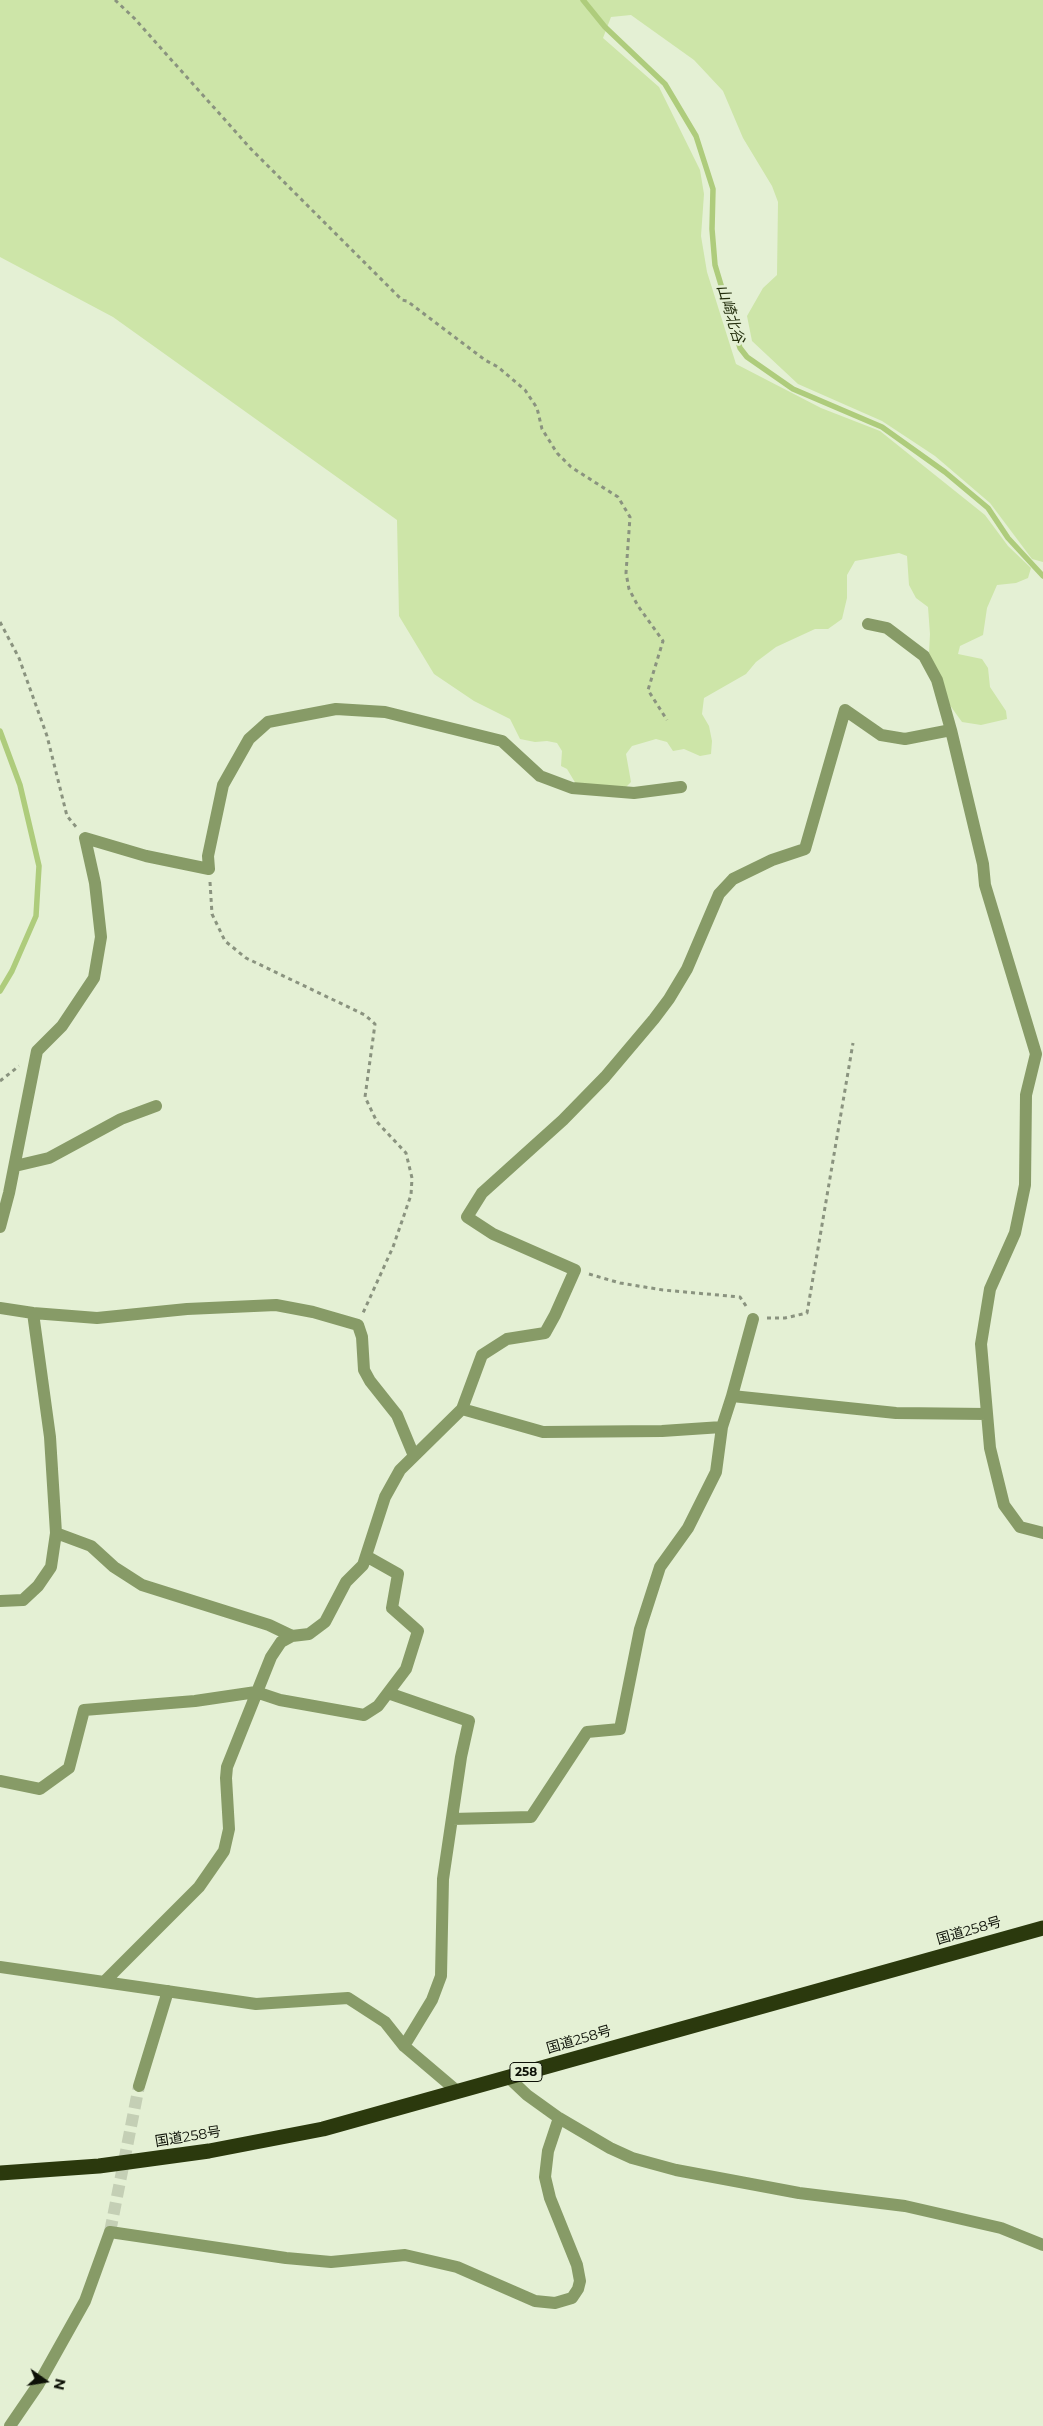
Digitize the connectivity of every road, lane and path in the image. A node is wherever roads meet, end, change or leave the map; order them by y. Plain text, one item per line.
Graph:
1 (115, 0) edge
2 (0, 622) edge
3 (868, 624) dead end
4 (667, 720) dead end
5 (951, 730) junction
6 (681, 787) dead end
7 (85, 838) junction
8 (209, 868) junction
9 (853, 1043) dead end
10 (1041, 1055) edge
11 (156, 1106) dead end
12 (15, 1166) junction
13 (0, 1228) edge
14 (575, 1270) junction
15 (0, 1308) edge
16 (33, 1313) junction
17 (753, 1318) junction
18 (358, 1325) junction
19 (732, 1396) junction
20 (462, 1409) junction
21 (987, 1414) junction
22 (722, 1427) junction
23 (414, 1456) junction
24 (56, 1533) junction
25 (1043, 1533) edge
26 (366, 1556) junction
27 (0, 1601) edge
28 (292, 1636) junction
29 (256, 1692) junction
30 (388, 1693) junction
31 (0, 1781) edge
32 (452, 1819) junction
33 (1043, 1928) edge
34 (0, 1967) edge
35 (104, 1981) junction
36 (168, 1991) junction
37 (404, 2046) junction
38 (508, 2077) junction
39 (139, 2086) tunnel mouth
40 (457, 2091) junction
41 (559, 2118) junction
42 (0, 2173) edge
43 (1043, 2245) edge
44 (10, 2426) edge

1 - 4 path
2 - 7 path
3 - 5 street
5 - 10 street
5 - 14 street
6 - 8 street
7 - 8 street
7 - 12 street
8 - 18 path
9 - 17 path
10 - 21 street
11 - 12 street
12 - 13 street
14 - 17 path
14 - 20 street
15 - 16 street
16 - 18 street
16 - 24 street
17 - 19 street
18 - 23 street
19 - 21 street
19 - 22 street
20 - 22 street
20 - 23 street
21 - 25 street
22 - 32 street
23 - 26 street
24 - 27 street
24 - 28 street
26 - 28 street
26 - 30 street
28 - 29 street
29 - 30 street
29 - 31 street
29 - 35 street
30 - 32 street
32 - 37 street
33 - 38 highway, 国道258号 / 258
34 - 35 street
35 - 36 street
36 - 37 street
36 - 39 street
37 - 40 street
38 - 40 highway, 国道258号 / 258
38 - 41 street
40 - 42 highway, 国道258号 / 258
41 - 43 street
41 - 44 street

